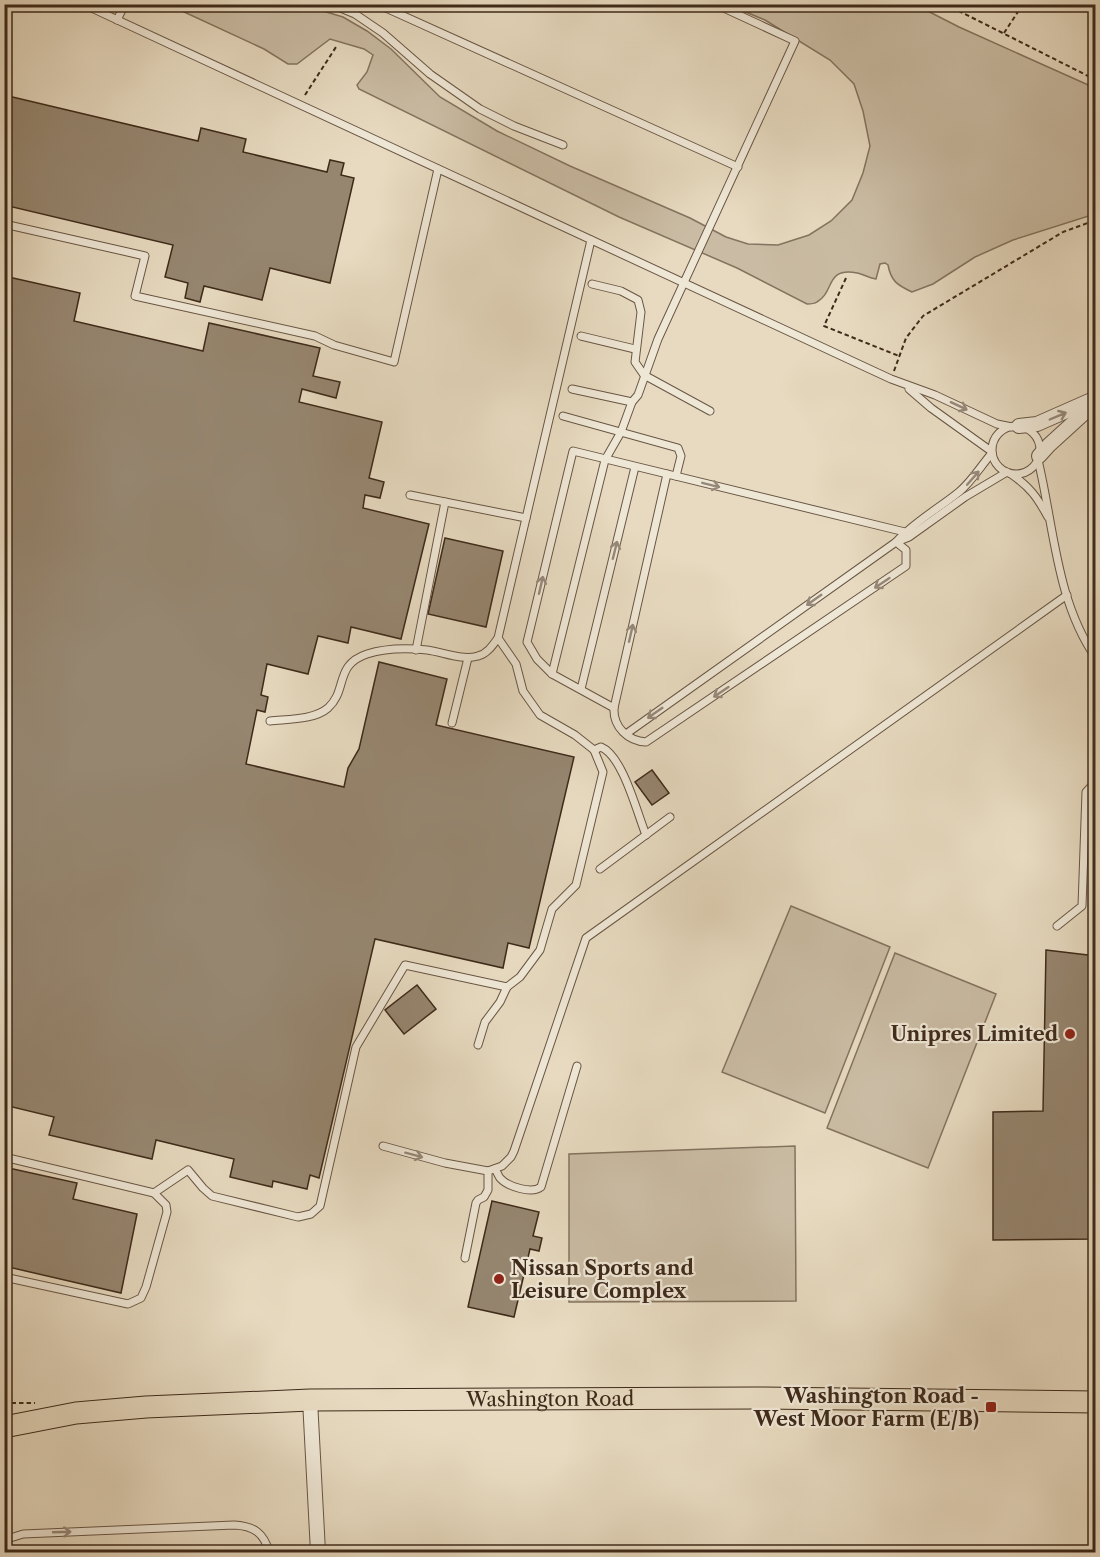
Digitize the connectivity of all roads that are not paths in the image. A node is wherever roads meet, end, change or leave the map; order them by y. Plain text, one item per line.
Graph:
1 (83, 4) edge
2 (125, 4) edge
3 (331, 4) edge
4 (377, 4) edge
5 (714, 4) edge
6 (117, 20) junction
7 (563, 145) dead end
8 (738, 168) junction
9 (438, 169) junction
10 (4, 224) edge
11 (591, 240) junction
12 (684, 283) junction
13 (592, 284) dead end
14 (581, 336) dead end
15 (635, 349) junction
16 (645, 375) junction
17 (904, 385) junction
18 (572, 389) dead end
19 (1095, 400) edge
20 (632, 402) junction
21 (710, 411) dead end
22 (563, 416) dead end
23 (1016, 427) junction
24 (621, 432) junction
25 (992, 452) junction
26 (1038, 458) junction
27 (605, 460) junction
28 (634, 467) junction
29 (1008, 472) junction
30 (667, 474) junction
31 (676, 476) junction
32 (410, 495) dead end
33 (445, 502) junction
34 (526, 518) junction
35 (1049, 519) junction
36 (905, 532) junction
37 (896, 542) junction
38 (1067, 595) junction
39 (498, 638) junction
40 (416, 650) junction
41 (468, 658) junction
42 (1095, 658) edge
43 (552, 674) junction
44 (581, 689) junction
45 (614, 708) junction
46 (270, 721) dead end
47 (452, 723) dead end
48 (626, 734) junction
49 (594, 750) junction
50 (1095, 781) edge
51 (670, 817) dead end
52 (646, 835) junction
53 (600, 869) dead end
54 (1057, 926) dead end
55 (507, 987) junction
56 (478, 1045) dead end
57 (578, 1066) dead end
58 (383, 1146) dead end
59 (4, 1157) edge
60 (492, 1170) junction
61 (154, 1193) junction
62 (465, 1258) dead end
63 (4, 1277) edge
64 (310, 1400) junction
65 (1095, 1402) edge
66 (4, 1427) edge
67 (4, 1540) edge
68 (269, 1552) edge
69 (318, 1552) edge

1 - 6 lane
2 - 6 lane
3 - 7 lane
4 - 8 lane
5 - 8 lane
6 - 9 lane
8 - 12 lane
9 - 10 lane
9 - 11 lane
11 - 12 lane
11 - 34 lane
12 - 16 lane
12 - 17 lane
13 - 15 lane
14 - 15 lane
15 - 16 lane
16 - 20 lane
16 - 21 lane
17 -> 23 lane
17 - 25 lane
18 - 20 lane
23 -> 19 street
19 - 26 street
20 - 24 lane
22 - 24 lane
23 - 25 lane
23 - 26 lane
24 - 27 lane
24 - 31 lane
25 - 29 lane
36 -> 25 lane
26 - 29 lane
26 - 35 lane
27 - 28 lane
27 - 43 lane
43 -> 27 lane
28 - 30 lane
44 -> 28 lane
29 - 35 lane
29 - 37 lane
30 - 31 lane
45 -> 30 lane
31 -> 36 lane
32 - 33 lane
33 - 34 lane
33 - 40 lane
34 - 39 lane
35 - 38 lane
36 - 37 lane
37 -> 48 lane
37 -> 48 lane
38 - 42 lane
38 - 60 lane
39 - 41 lane
39 - 49 lane
40 - 41 lane
40 - 46 lane
41 - 47 lane
43 - 44 lane
44 - 45 lane
45 - 48 lane
49 - 52 lane
49 - 55 lane
50 - 54 lane
51 - 52 lane
52 - 53 lane
55 - 56 lane
55 - 61 lane
57 - 60 lane
58 -> 60 lane
59 - 61 lane
60 - 62 lane
61 - 63 lane
64 - 65 main road, Washington Road
64 - 66 main road, Washington Road
64 - 69 street
67 -> 68 lane

